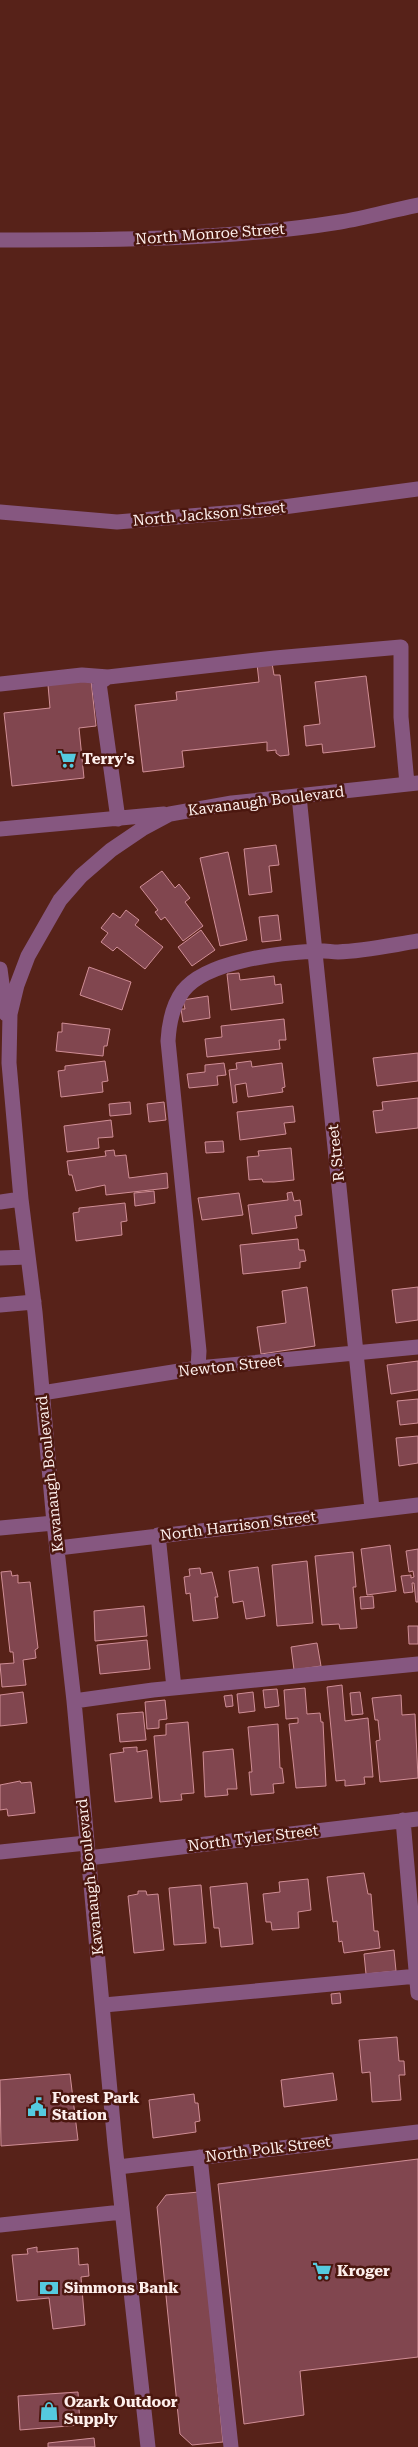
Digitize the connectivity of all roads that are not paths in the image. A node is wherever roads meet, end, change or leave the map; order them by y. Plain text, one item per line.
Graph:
1 (418, 205) edge
2 (0, 240) edge
3 (418, 490) edge
4 (0, 512) edge
5 (108, 677) junction
6 (0, 684) edge
7 (412, 784) edge
8 (300, 796) junction
9 (170, 814) junction
10 (118, 818) junction
11 (0, 829) edge
12 (418, 941) edge
13 (316, 951) junction
14 (0, 969) edge
15 (9, 1030) junction
16 (21, 1200) junction
17 (0, 1202) edge
18 (28, 1257) junction
19 (0, 1258) edge
20 (34, 1302) junction
21 (0, 1305) edge
22 (418, 1347) edge
23 (356, 1354) junction
24 (198, 1368) junction
25 (42, 1393) junction
26 (418, 1504) edge
27 (372, 1509) junction
28 (54, 1523) junction
29 (0, 1528) edge
30 (158, 1535) junction
31 (58, 1548) junction
32 (418, 1664) edge
33 (174, 1688) junction
34 (74, 1701) junction
35 (410, 1819) edge
36 (87, 1851) junction
37 (0, 1852) edge
38 (417, 1976) edge
39 (418, 1993) edge
40 (104, 2005) junction
41 (418, 2132) edge
42 (200, 2157) junction
43 (118, 2167) junction
44 (122, 2212) junction
45 (0, 2225) edge
46 (148, 2447) edge
47 (231, 2447) edge

1 - 2 street, North Monroe Street
3 - 4 street, North Jackson Street
5 - 6 street
5 - 7 street
5 - 10 street
7 - 8 street, Kavanaugh Boulevard
8 - 9 street, Kavanaugh Boulevard
8 - 13 street, R Street
9 - 10 street
9 - 15 street, Kavanaugh Boulevard
10 - 11 street
12 - 13 street
13 - 23 street, R Street
13 - 24 street
14 - 15 street
15 - 16 street, Kavanaugh Boulevard
16 - 17 street
16 - 18 street, Kavanaugh Boulevard
18 - 19 street
18 - 20 street, Kavanaugh Boulevard
20 - 21 street
20 - 25 street, Kavanaugh Boulevard
22 - 23 street, Newton Street
23 - 24 street, Newton Street
23 - 27 street, R Street
24 - 25 street, Newton Street
25 - 28 street, Kavanaugh Boulevard
26 - 27 street, North Harrison Street
27 - 30 street, North Harrison Street
28 - 29 street
28 - 31 street, Kavanaugh Boulevard
30 - 31 street, North Harrison Street
30 - 33 street
31 - 34 street, Kavanaugh Boulevard
32 - 33 street
33 - 34 street
34 - 36 street, Kavanaugh Boulevard
35 - 36 street, North Tyler Street
35 - 38 street
36 - 37 street, North Tyler Street
36 - 40 street, Kavanaugh Boulevard
38 - 39 street
38 - 40 street
40 - 43 street, Kavanaugh Boulevard
41 - 42 street, North Polk Street
42 - 43 street, North Polk Street
42 - 47 street
43 - 44 street, Kavanaugh Boulevard
44 - 45 street
44 - 46 street, Kavanaugh Boulevard

